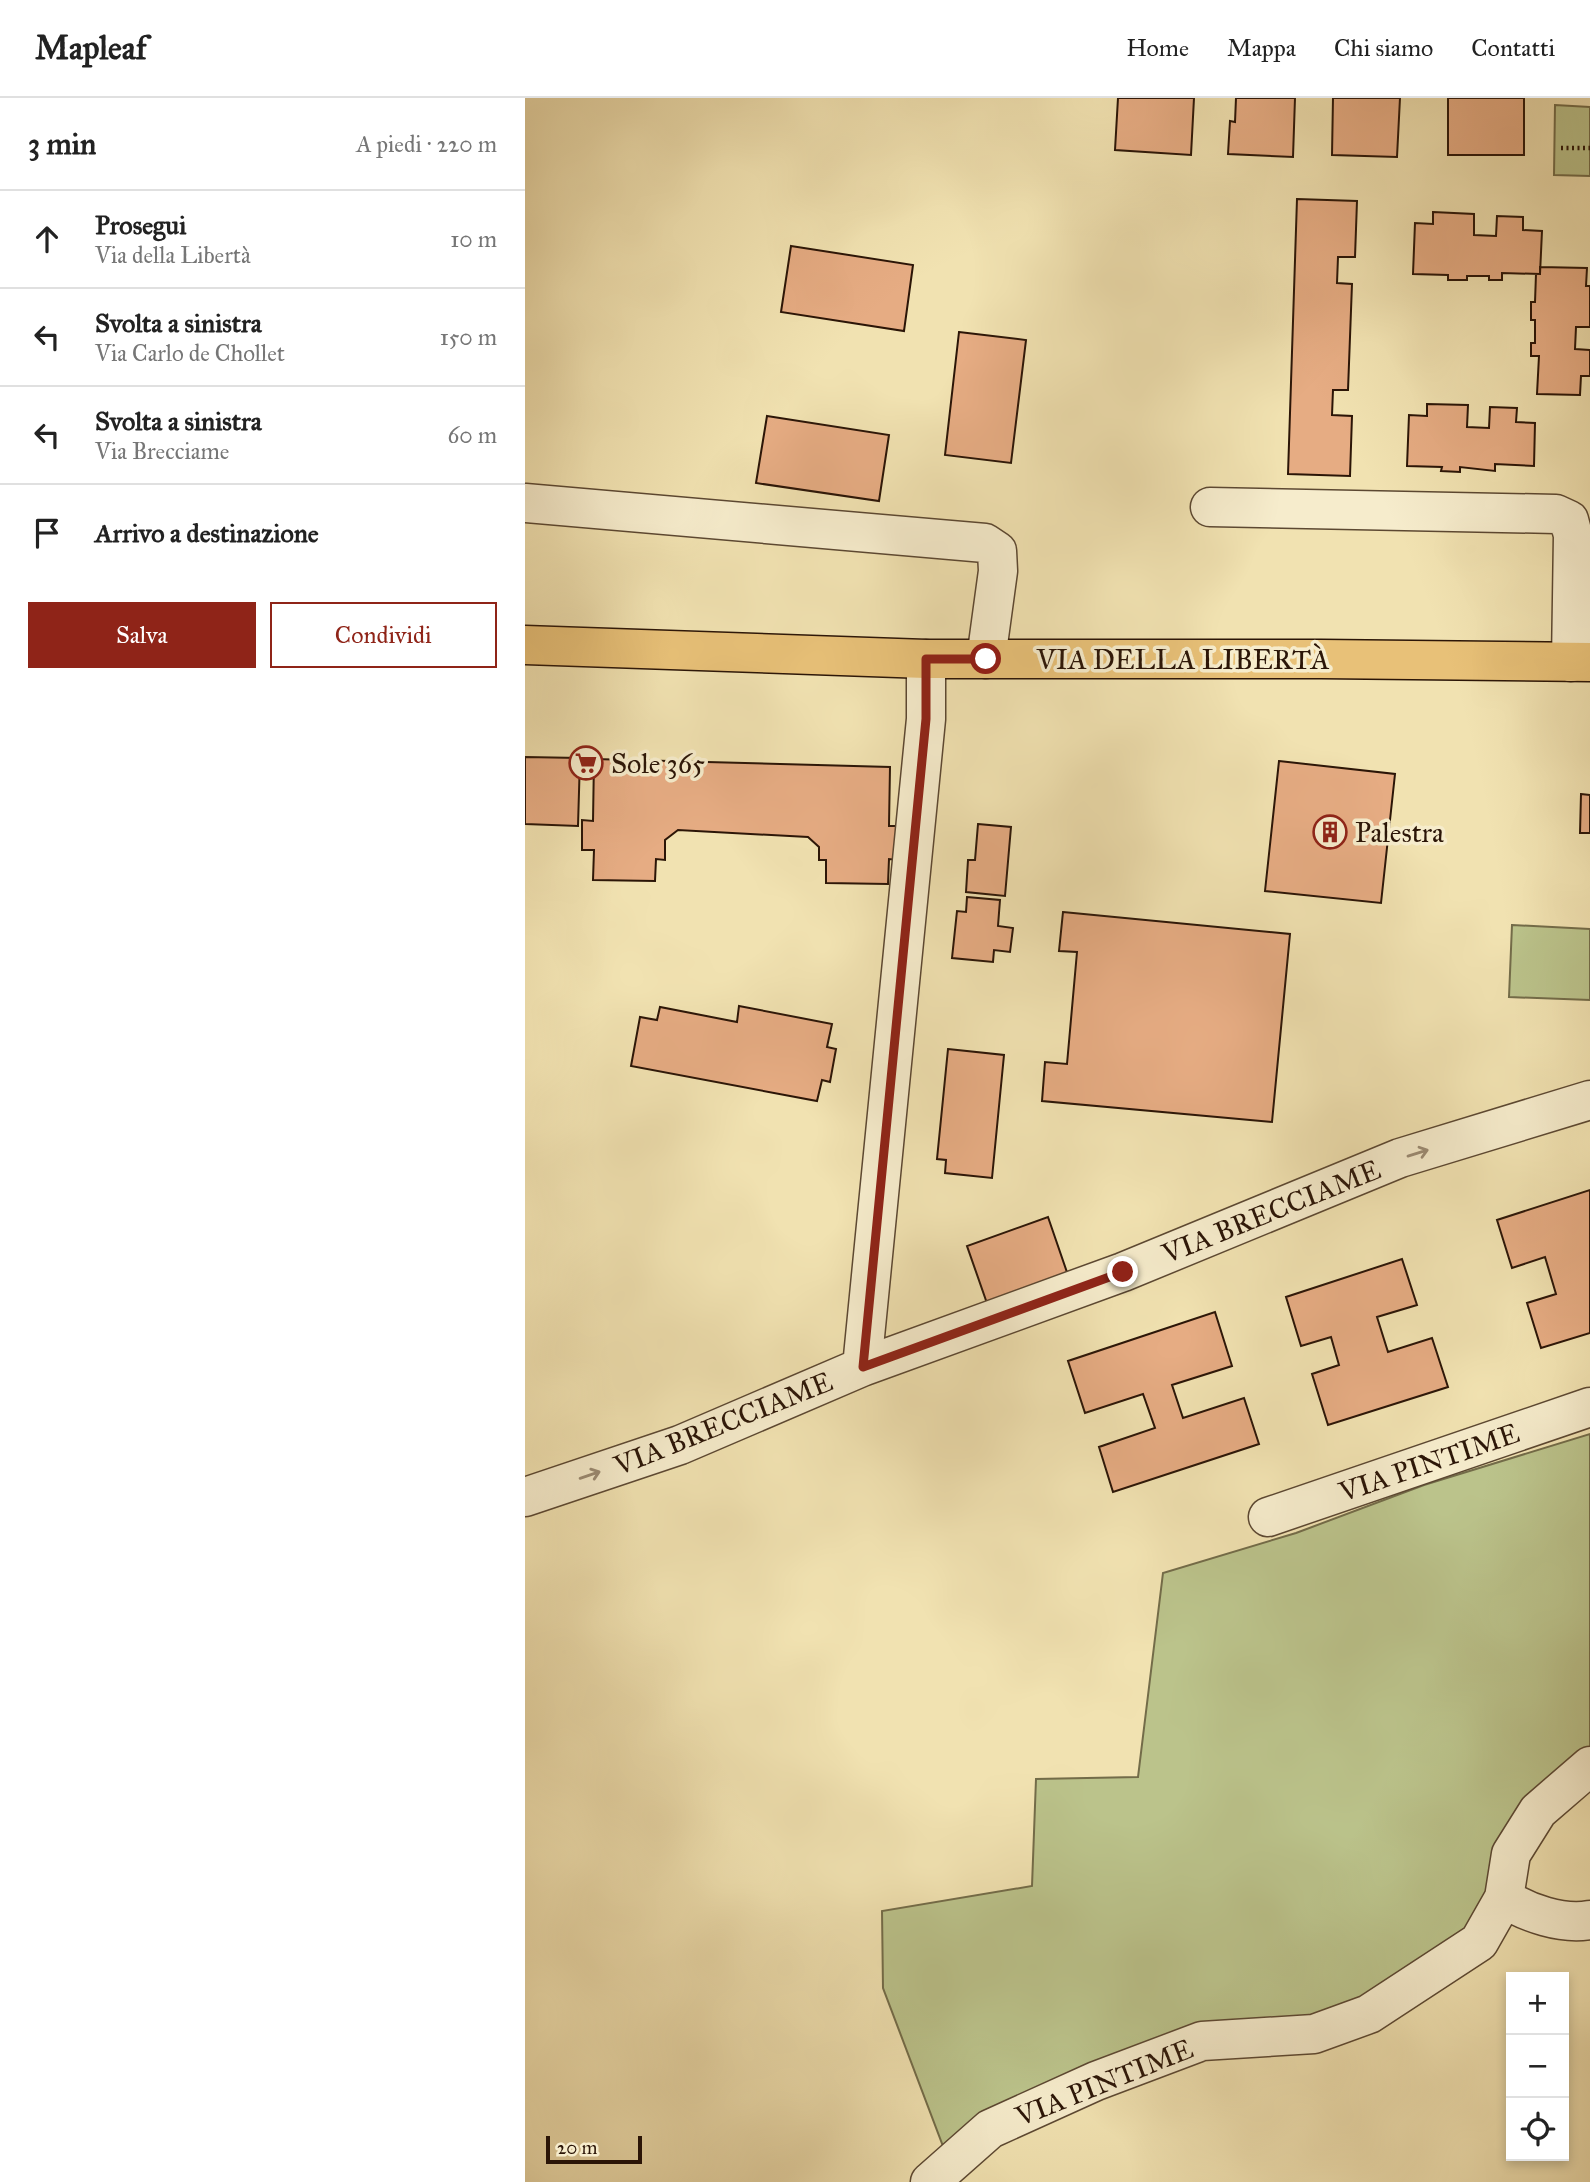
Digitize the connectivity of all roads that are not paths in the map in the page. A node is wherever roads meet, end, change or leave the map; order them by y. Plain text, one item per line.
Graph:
1 (525, 503) edge
2 (1210, 507) dead end
3 (525, 645) edge
4 (926, 659) junction
5 (986, 659) junction
6 (1580, 662) edge
7 (1590, 1100) edge
8 (863, 1367) junction
9 (1590, 1407) edge
10 (525, 1497) edge
11 (1268, 1517) dead end
12 (1590, 1766) edge
13 (1504, 1898) junction
14 (1590, 1920) edge
15 (930, 2182) edge

1 - 5 street
2 - 6 street
3 - 4 main road, VIA DELLA LIBERTÀ
4 - 5 main road, VIA DELLA LIBERTÀ
4 - 8 street
5 - 6 main road, VIA DELLA LIBERTÀ
8 -> 7 street, VIA BRECCIAME
10 -> 8 street, VIA BRECCIAME
9 - 11 street, VIA PINTIME
12 - 13 street, VIA PINTIME
13 - 14 street
13 - 15 street, VIA PINTIME

